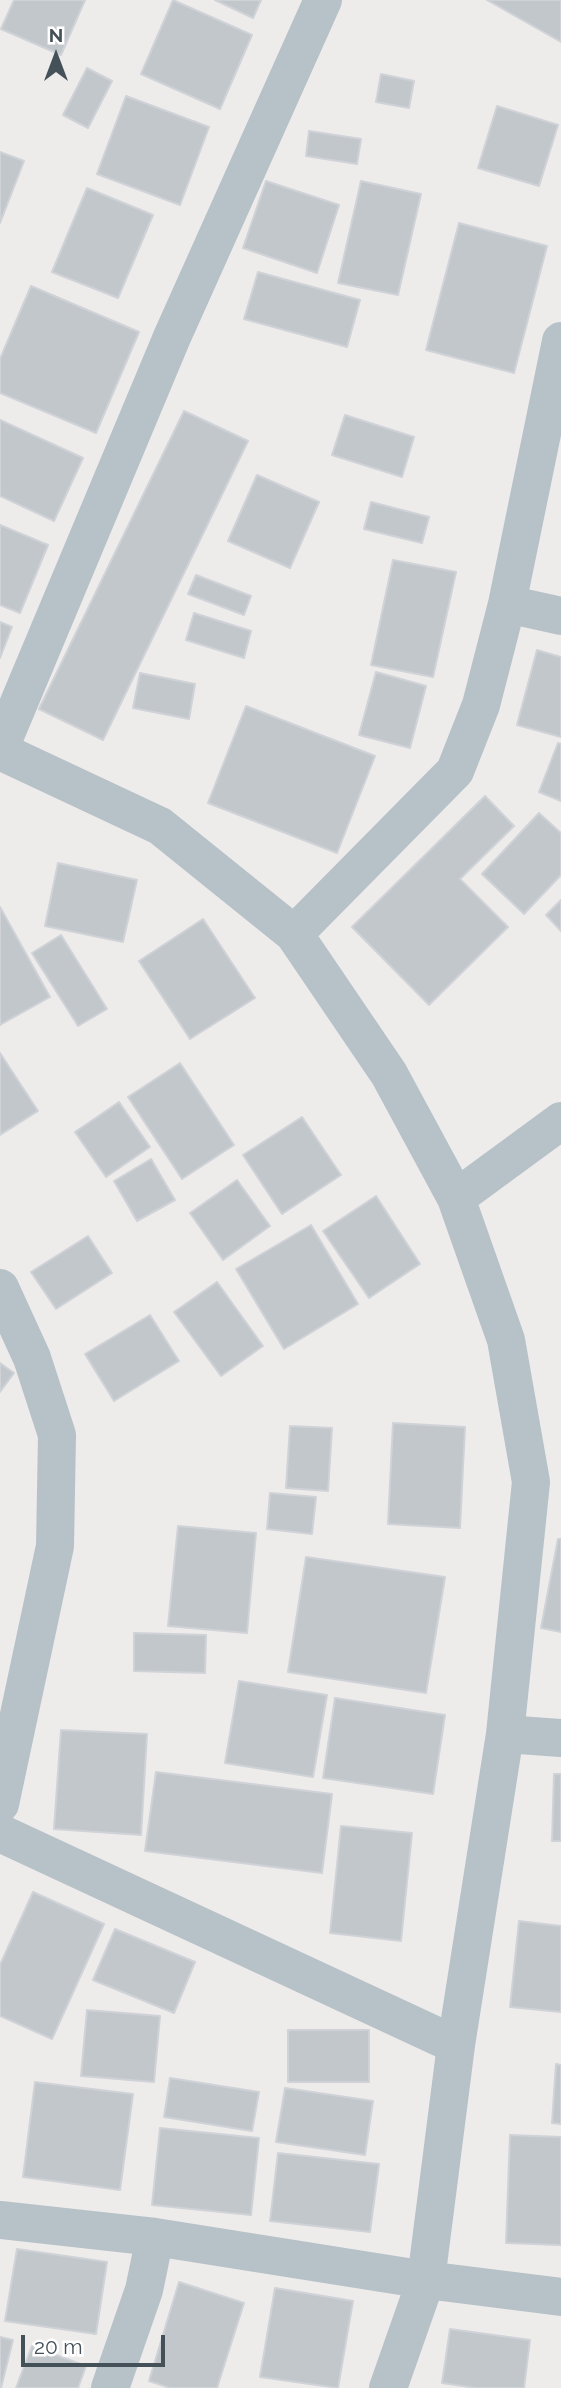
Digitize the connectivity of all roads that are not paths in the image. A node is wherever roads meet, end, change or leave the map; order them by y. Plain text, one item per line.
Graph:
1 (323, 0) edge
2 (561, 341) edge
3 (507, 604) junction
4 (561, 616) edge
5 (0, 750) edge
6 (294, 934) junction
7 (561, 1121) edge
8 (456, 1198) junction
9 (0, 1288) edge
10 (505, 1734) junction
11 (561, 1738) edge
12 (0, 1804) edge
13 (0, 1833) edge
14 (456, 2045) junction
15 (0, 2220) edge
16 (155, 2237) junction
17 (426, 2280) junction
18 (561, 2297) edge
19 (110, 2388) edge
20 (388, 2388) edge

1 - 5 street
2 - 3 street
3 - 4 street
3 - 6 street
5 - 6 street
6 - 8 street
7 - 8 street
8 - 10 street
9 - 12 street
10 - 11 street
10 - 14 street
13 - 14 street
14 - 17 street
15 - 16 street
16 - 17 street
16 - 19 street
17 - 18 street
17 - 20 street

